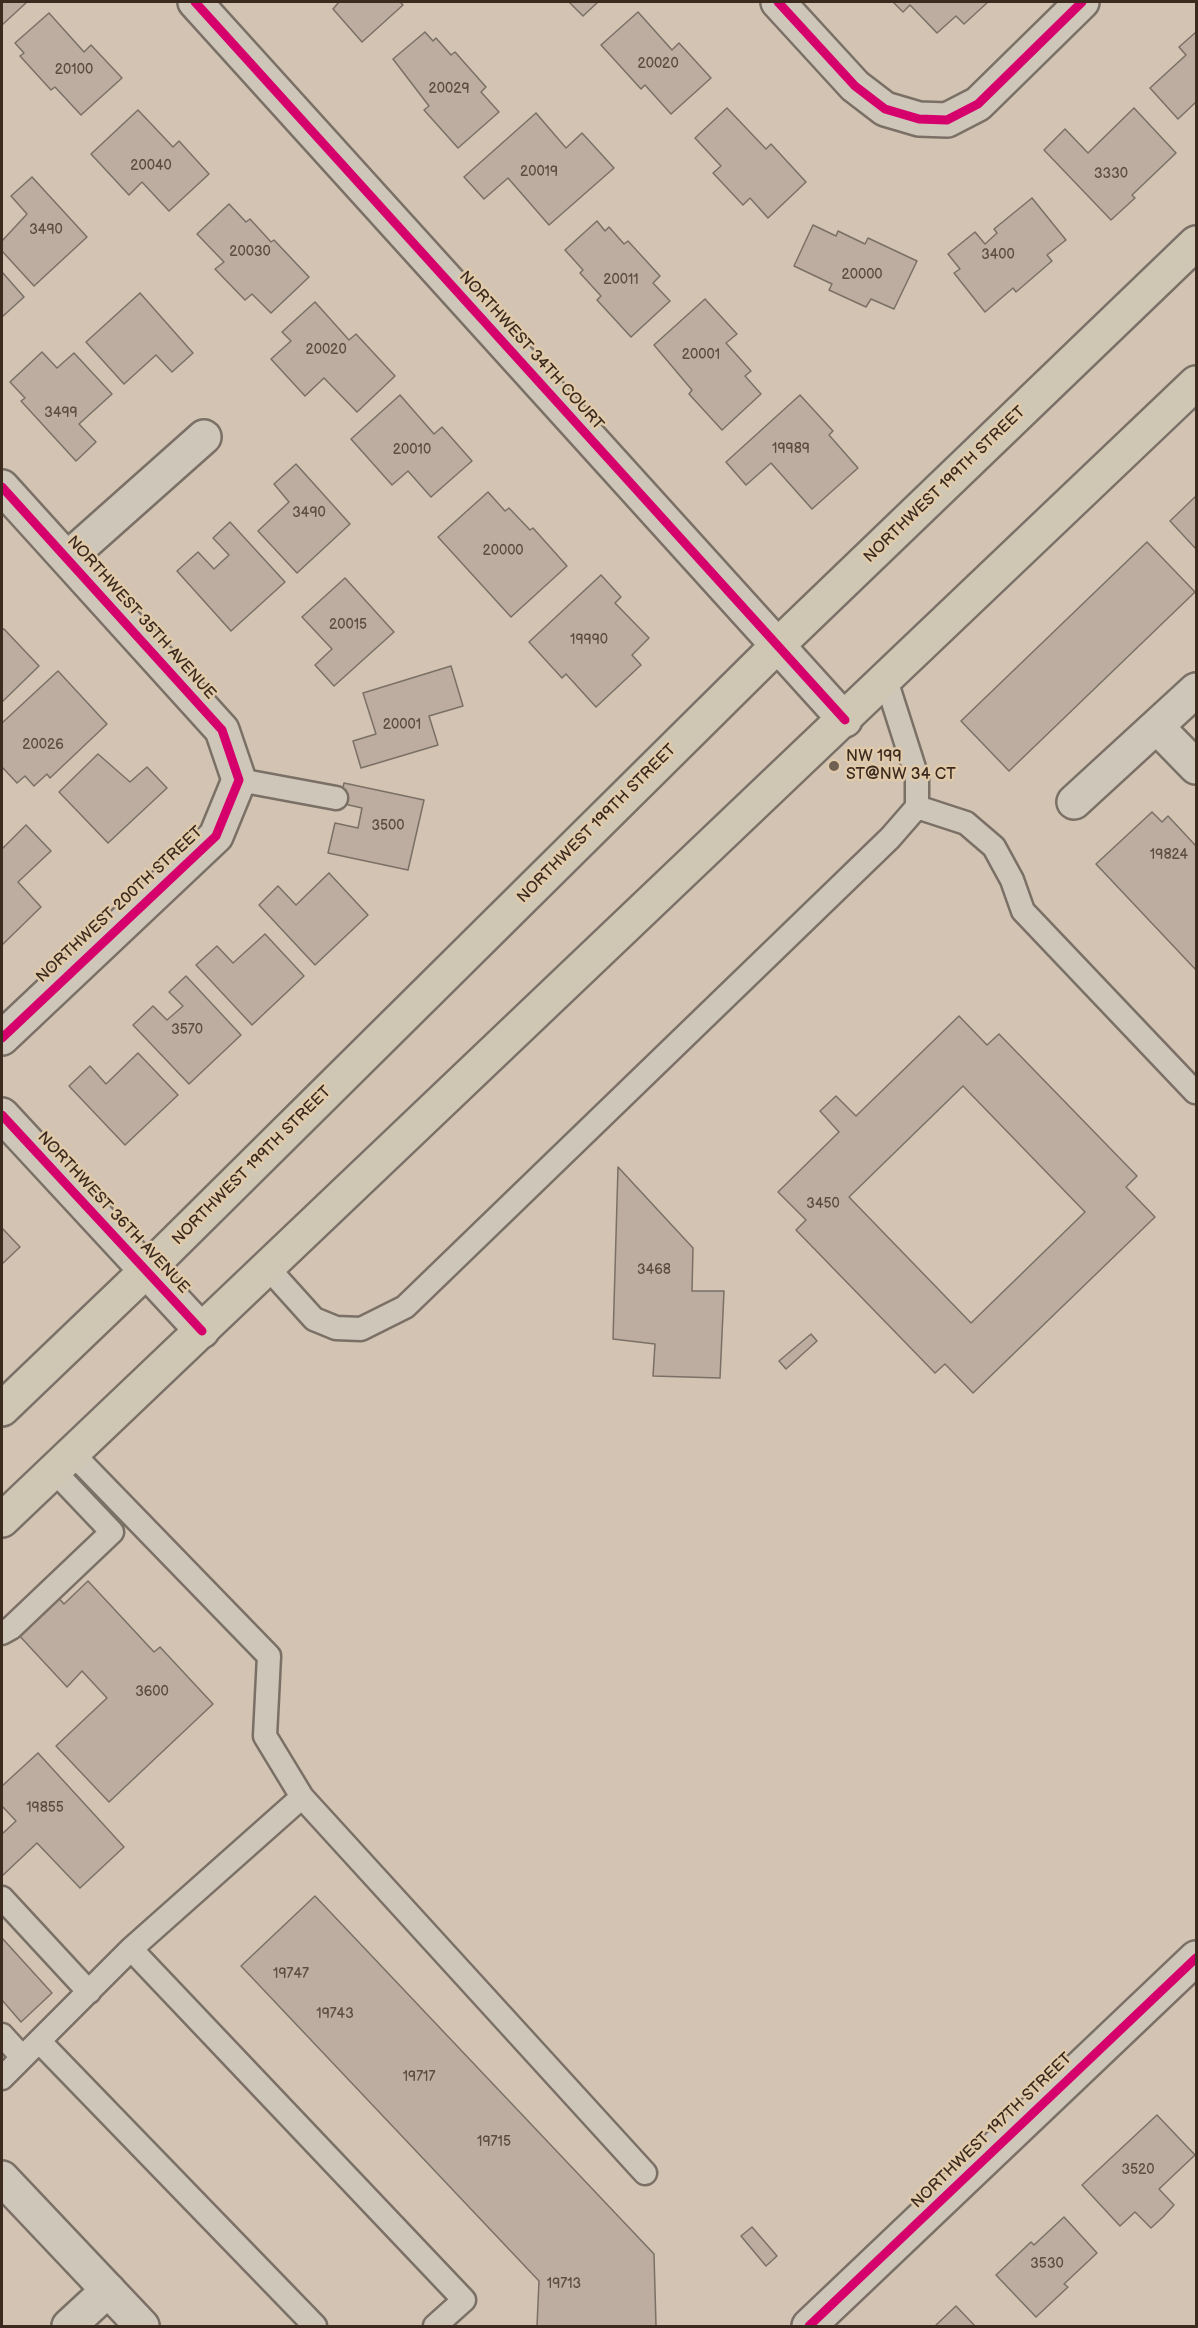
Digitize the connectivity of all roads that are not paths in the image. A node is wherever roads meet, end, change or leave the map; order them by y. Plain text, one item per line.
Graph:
1 (195, 2) edge
2 (778, 2) edge
3 (1082, 2) edge
4 (1197, 243) edge
5 (1197, 383) edge
6 (204, 437) dead end
7 (2, 487) edge
8 (68, 558) junction
9 (777, 646) junction
10 (886, 680) junction
11 (1197, 690) edge
12 (845, 720) junction
13 (1158, 728) junction
14 (1197, 767) edge
15 (239, 780) junction
16 (336, 798) dead end
17 (1074, 802) dead end
18 (917, 807) junction
19 (2, 1038) edge
20 (1195, 1092) dead end
21 (2, 1115) edge
22 (268, 1268) junction
23 (147, 1270) junction
24 (202, 1331) junction
25 (2, 1410) edge
26 (63, 1462) junction
27 (2, 1520) edge
28 (2, 1633) edge
29 (302, 1797) junction
30 (2, 1898) edge
31 (131, 1949) junction
32 (1197, 1958) edge
33 (89, 1992) junction
34 (2, 2035) edge
35 (39, 2041) junction
36 (22, 2057) junction
37 (2, 2078) edge
38 (645, 2173) dead end
39 (2, 2178) edge
40 (108, 2290) junction
41 (69, 2326) edge
42 (142, 2326) edge
43 (315, 2326) edge
44 (435, 2326) edge
45 (809, 2326) edge

1 - 9 street, NORTHWEST 34TH COURT
2 - 3 street
4 - 9 main road, NORTHWEST 199TH STREET
5 - 10 main road
6 - 8 street
7 - 8 street, NORTHWEST 35TH AVENUE
8 - 15 street, NORTHWEST 35TH AVENUE
9 - 12 street, NORTHWEST 34TH COURT
9 - 23 main road, NORTHWEST 199TH STREET
10 - 12 main road
10 - 18 lane
11 - 13 street
12 - 22 main road
13 - 14 street
13 - 17 street
15 - 16 lane
15 - 19 street, NORTHWEST 200TH STREET
18 - 20 lane
18 - 22 lane
21 - 23 street, NORTHWEST 36TH AVENUE
22 - 24 main road
23 - 24 street, NORTHWEST 36TH AVENUE
23 - 25 main road, NORTHWEST 199TH STREET
24 - 26 main road
26 - 27 main road
26 - 28 lane
26 - 29 lane
29 - 31 lane
29 - 38 lane
30 - 33 lane
31 - 33 lane
31 - 44 lane
32 - 45 street, NORTHWEST 197TH STREET
33 - 35 lane
34 - 36 lane
35 - 36 lane
35 - 43 lane
36 - 37 lane
39 - 40 street
40 - 41 street
40 - 42 street

